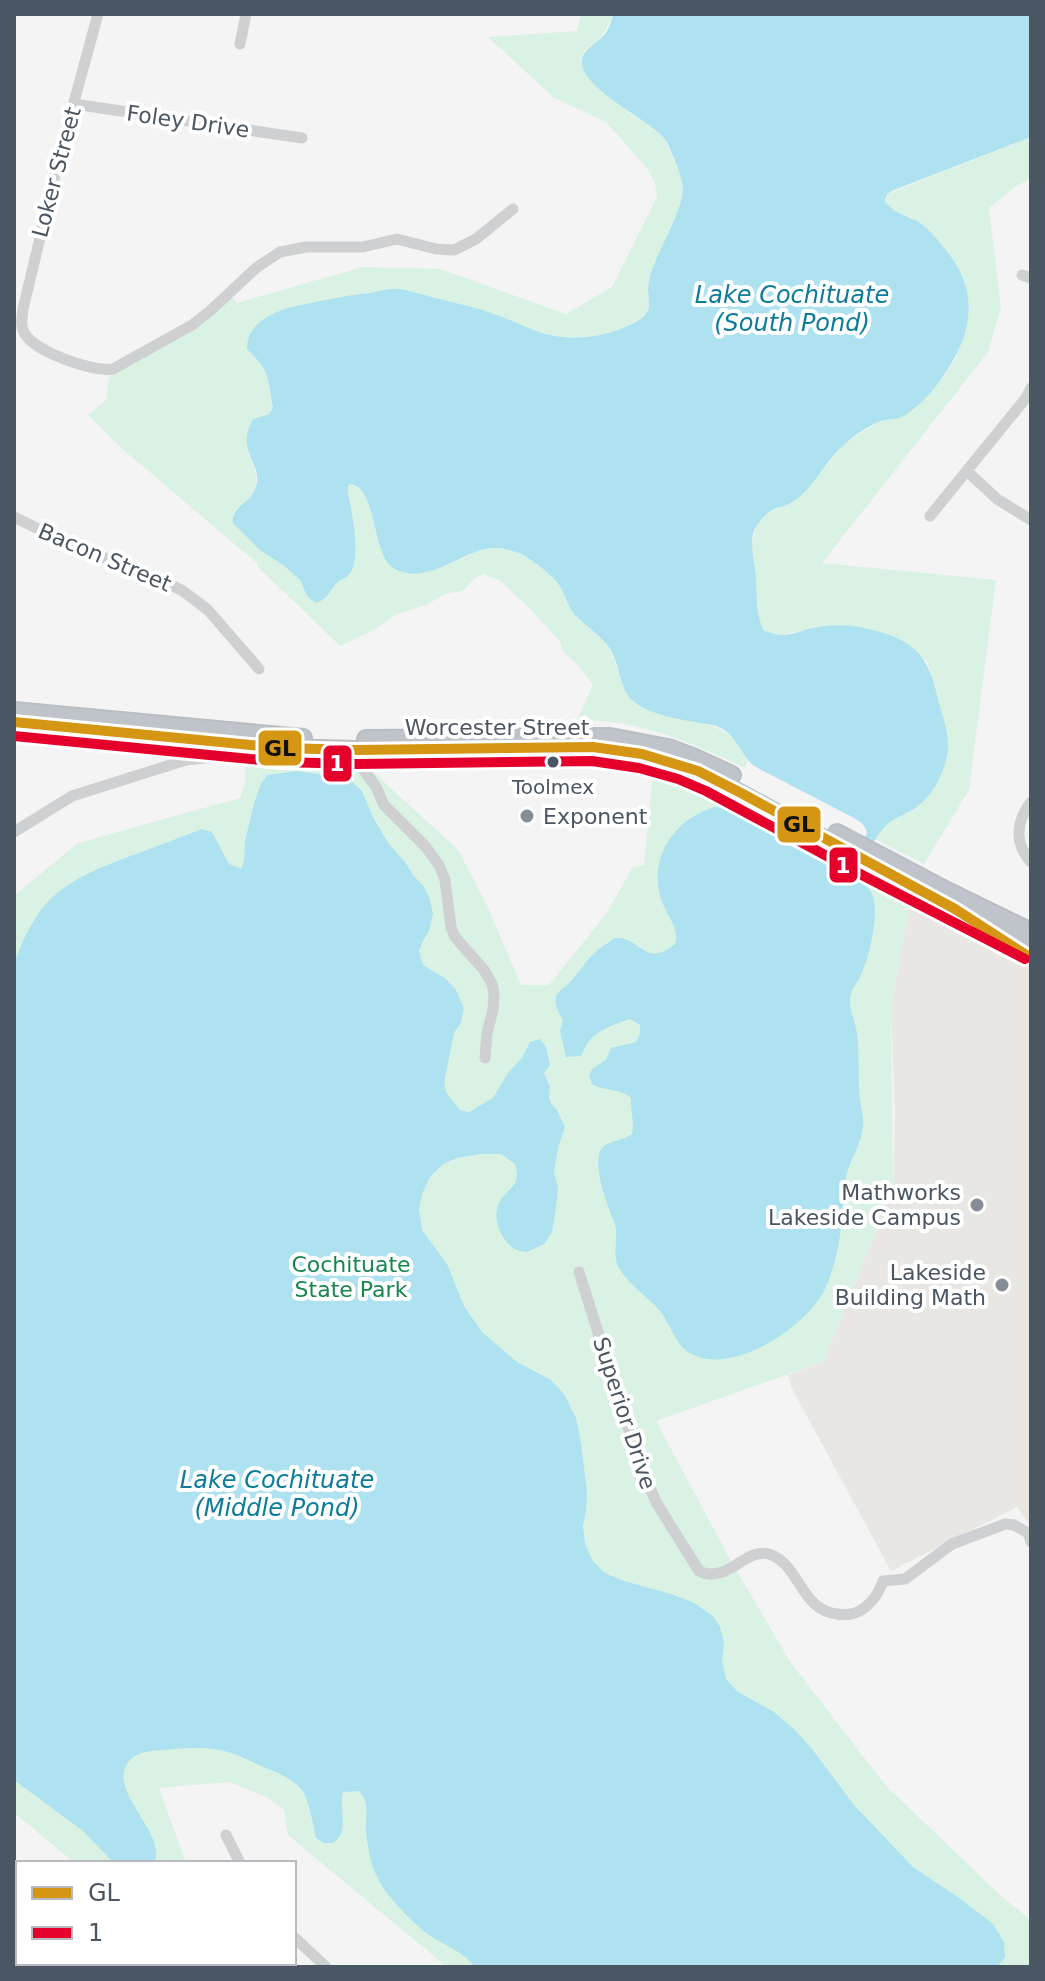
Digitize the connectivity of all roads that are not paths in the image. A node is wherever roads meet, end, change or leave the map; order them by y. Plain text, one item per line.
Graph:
1 (98, 14) edge
2 (246, 14) edge
3 (240, 44) dead end
4 (74, 104) junction
5 (302, 138) dead end
6 (513, 209) dead end
7 (1029, 395) edge
8 (968, 472) junction
9 (930, 516) dead end
10 (14, 517) edge
11 (1031, 520) edge
12 (259, 669) dead end
13 (14, 711) edge
14 (14, 722) edge
15 (357, 750) junction
16 (214, 757) dead end
17 (1031, 802) edge
18 (14, 832) edge
19 (852, 847) junction
20 (871, 858) junction
21 (1031, 862) edge
22 (955, 909) junction
23 (1031, 930) edge
24 (1031, 947) edge
25 (1031, 958) edge
26 (485, 1058) dead end
27 (579, 1272) dead end
28 (1031, 1542) edge
29 (226, 1835) dead end
30 (239, 1861) edge
31 (296, 1939) edge
32 (326, 1967) edge

1 - 4 street, Loker Street
2 - 3 street
4 - 5 street, Foley Drive
4 - 6 street, Loker Street
7 - 8 street
8 - 9 street
8 - 11 street
10 - 12 street, Bacon Street
13 - 19 highway, Worcester Street
14 - 15 highway, Worcester Street
15 - 19 highway, Worcester Street
15 - 26 street
16 - 18 street
17 - 21 street
19 - 20 highway, Worcester Street
20 - 22 highway, Worcester Street
20 - 23 highway, Worcester Street
22 - 24 highway, Worcester Street
22 - 25 highway
27 - 28 street, Superior Drive
29 - 30 street
31 - 32 street

